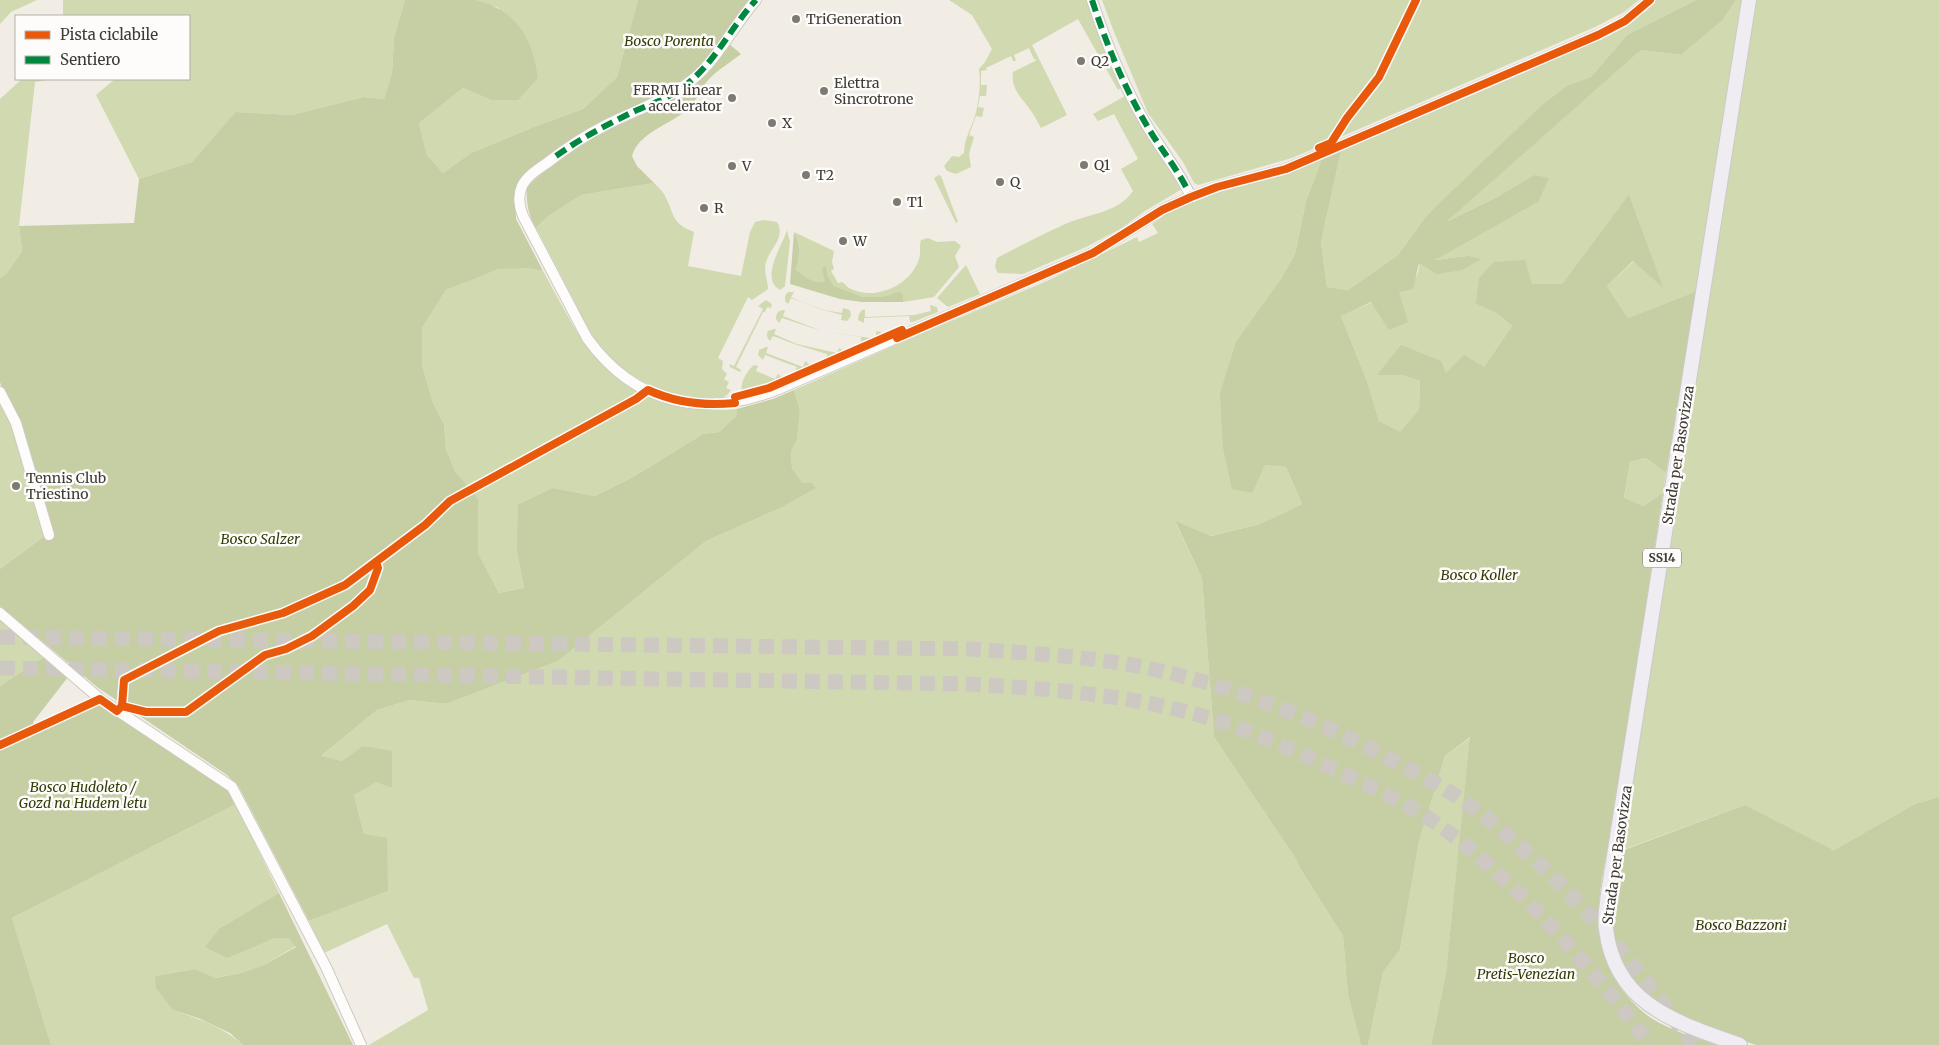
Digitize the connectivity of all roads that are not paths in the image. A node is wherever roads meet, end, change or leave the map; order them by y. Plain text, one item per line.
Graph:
1 (756, 0) edge
2 (1092, 0) edge
3 (1650, 0) edge
4 (1749, 0) edge
5 (1191, 196) junction
6 (0, 392) edge
7 (49, 535) dead end
8 (0, 613) edge
9 (361, 1045) edge
10 (1740, 1045) edge

1 - 5 street
2 - 5 street
3 - 5 street
4 - 10 main road, Strada per Basovizza / SS14
6 - 7 street
8 - 9 street

